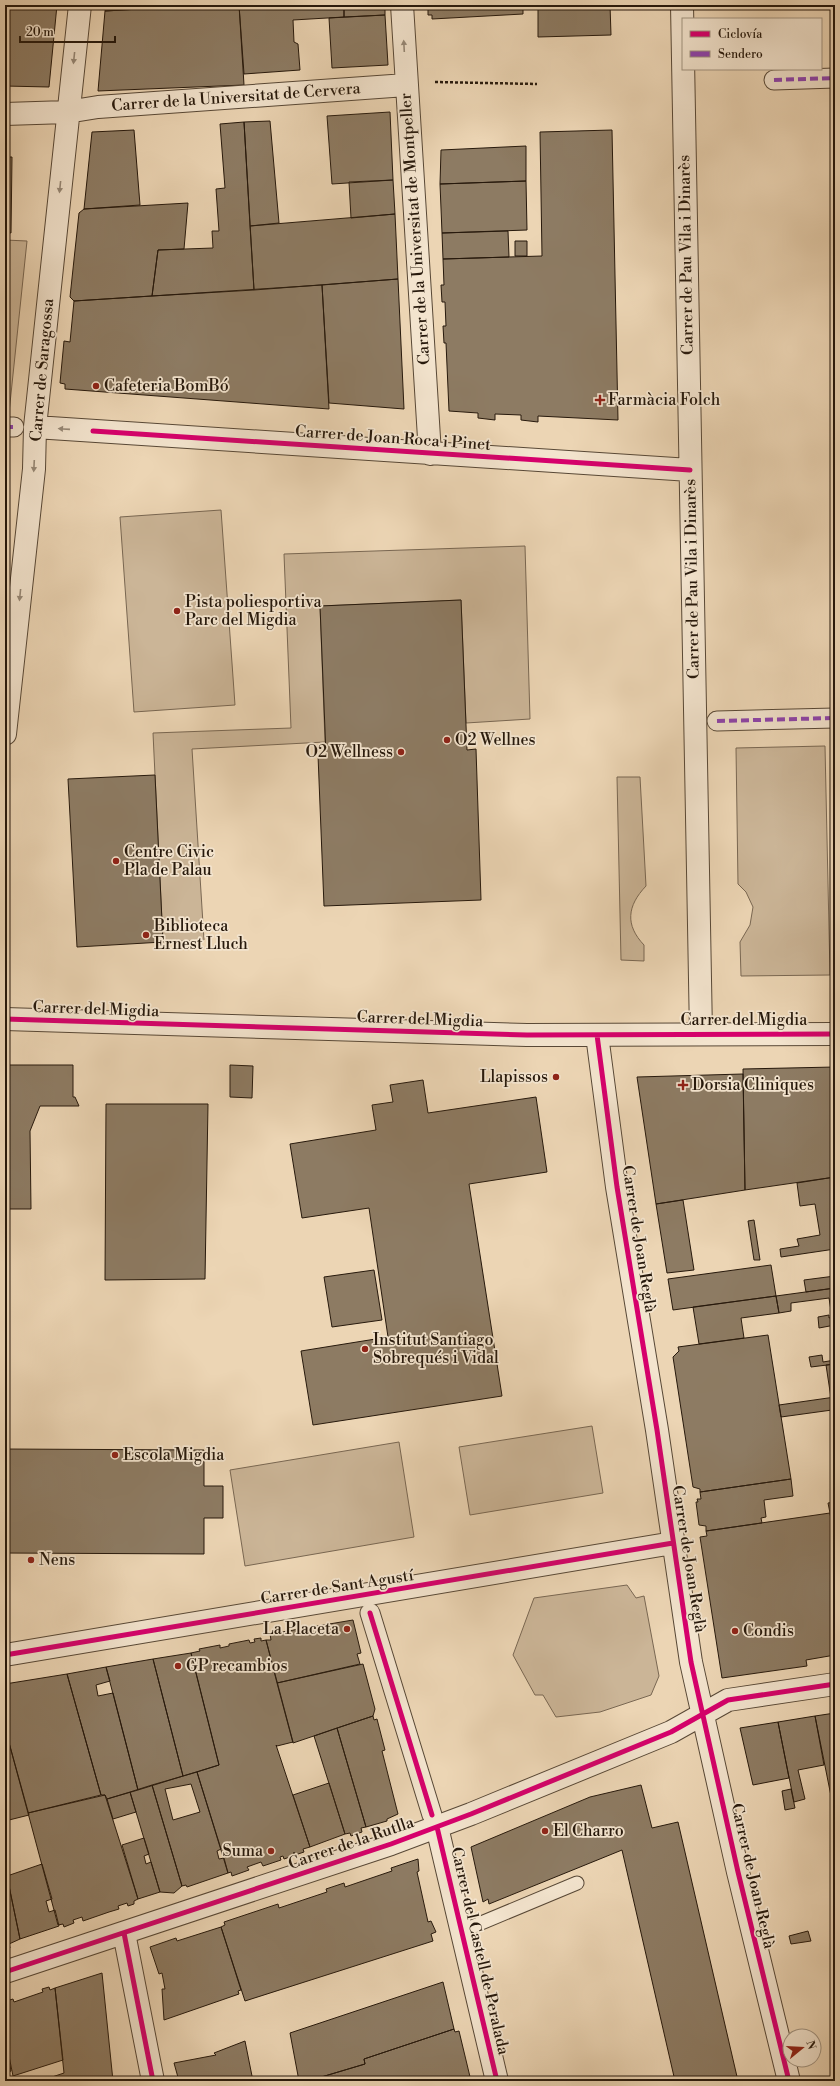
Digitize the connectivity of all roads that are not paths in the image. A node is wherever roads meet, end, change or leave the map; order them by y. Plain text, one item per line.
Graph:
1 (80, 5) edge
2 (402, 5) edge
3 (682, 5) edge
4 (682, 18) edge
5 (683, 70) edge
6 (835, 78) edge
7 (774, 80) dead end
8 (406, 85) junction
9 (67, 112) junction
10 (5, 114) edge
11 (18, 427) edge
12 (430, 454) junction
13 (690, 470) junction
14 (835, 718) edge
15 (717, 721) dead end
16 (5, 734) edge
17 (5, 1019) edge
18 (701, 1033) junction
19 (835, 1034) edge
20 (597, 1035) junction
21 (673, 1543) junction
22 (370, 1613) dead end
23 (5, 1655) edge
24 (835, 1684) edge
25 (703, 1714) junction
26 (435, 1821) junction
27 (577, 1883) dead end
28 (462, 1931) junction
29 (124, 1932) junction
30 (5, 1972) edge
31 (152, 2081) edge
32 (497, 2081) edge
33 (789, 2081) edge

1 -> 9 street, Carrer de Saragossa
8 -> 2 street, Carrer de la Universitat de Montpeller
3 - 4 street, Carrer de Pau Vila i Dinarès
5 - 13 street, Carrer de Pau Vila i Dinarès
6 - 7 street
8 - 9 street, Carrer de la Universitat de Cervera
8 - 12 street, Carrer de la Universitat de Montpeller
9 - 10 street, Carrer de la Universitat de Cervera
9 -> 11 street, Carrer de Saragossa
12 -> 11 street, Carrer de Joan Roca i Pinet
11 -> 16 street, Carrer de Saragossa
12 - 13 street, Carrer de Joan Roca i Pinet
13 - 18 street, Carrer de Pau Vila i Dinarès
14 - 15 street
17 - 20 street, Carrer del Migdia
18 - 19 street, Carrer del Migdia
18 - 20 street, Carrer del Migdia
20 - 21 street, Carrer de Joan Reglà
21 - 23 street, Carrer de Sant Agustí
21 - 25 street, Carrer de Joan Reglà
22 - 26 street, Carrer del Castell de Peralada
24 - 25 street, Carrer de la Rutlla
25 - 26 street, Carrer de la Rutlla
25 - 33 street, Carrer de Joan Reglà
26 - 28 street, Carrer del Castell de Peralada
26 - 29 street, Carrer de la Rutlla
27 - 28 lane
28 - 32 street, Carrer del Castell de Peralada
29 - 30 street, Carrer de la Rutlla
29 - 31 street

